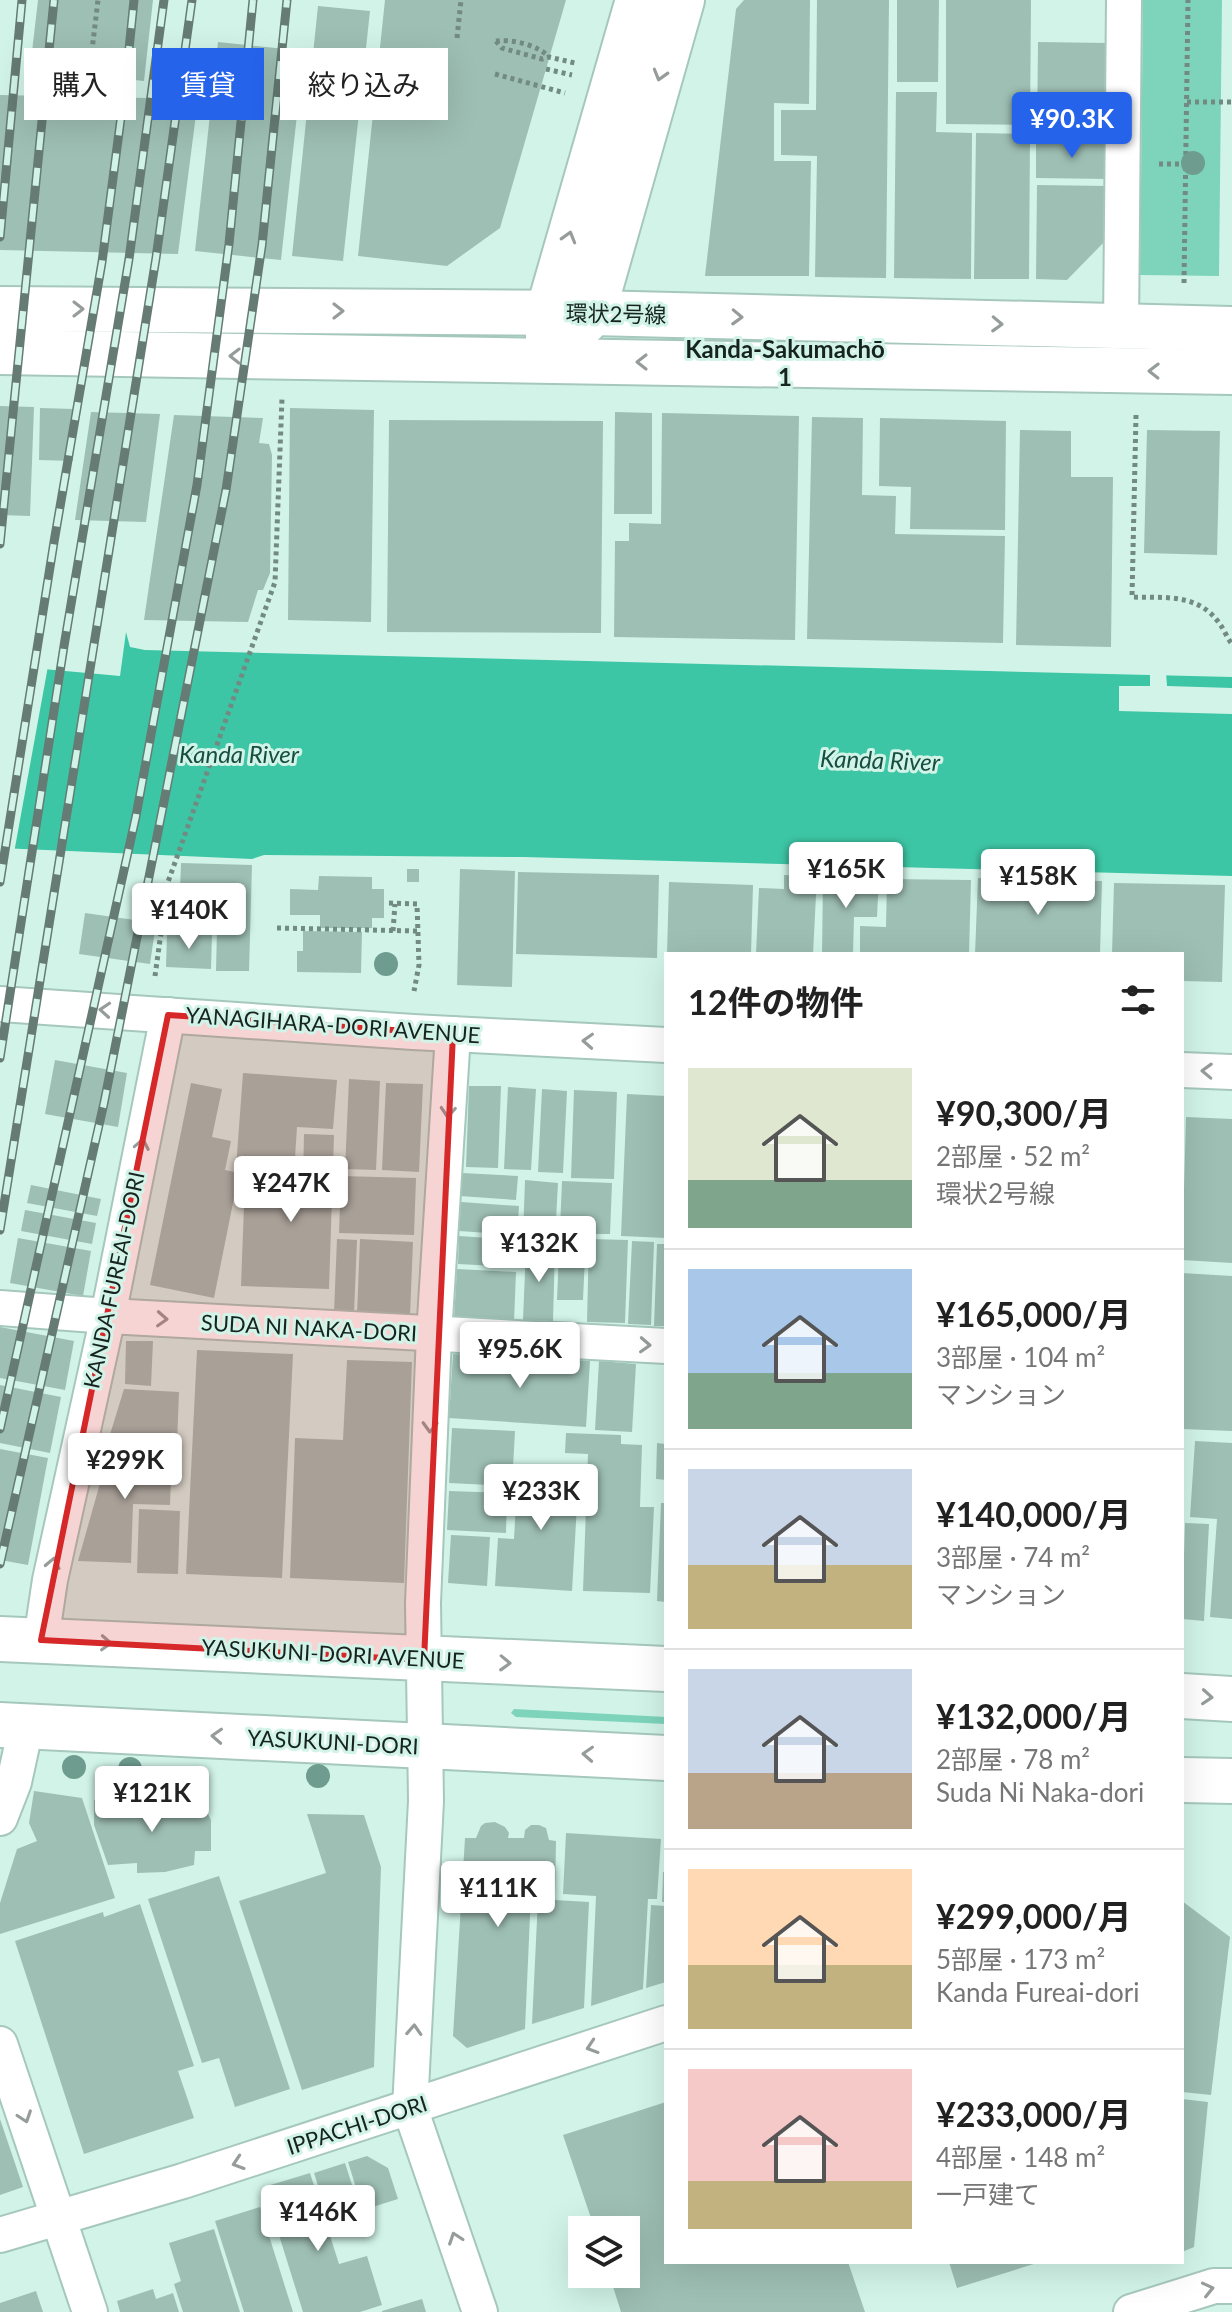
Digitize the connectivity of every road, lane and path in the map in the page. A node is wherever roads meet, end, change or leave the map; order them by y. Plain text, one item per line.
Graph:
1 (98, 0) edge
2 (461, 0) edge
3 (638, 0) edge
4 (682, 0) edge
5 (1124, 0) edge
6 (1188, 0) edge
7 (457, 38) dead end
8 (92, 48) edge
9 (549, 57) junction
10 (576, 64) dead end
11 (546, 69) dead end
12 (495, 74) dead end
13 (572, 75) dead end
14 (566, 93) dead end
15 (1187, 102) junction
16 (1232, 102) edge
17 (1184, 296) dead end
18 (0, 309) edge
19 (548, 312) junction
20 (593, 313) junction
21 (1121, 328) junction
22 (1232, 329) edge
23 (0, 352) edge
24 (548, 361) junction
25 (1232, 372) edge
26 (282, 398) dead end
27 (1136, 406) dead end
28 (1232, 644) edge
29 (277, 928) dead end
30 (393, 931) junction
31 (418, 931) junction
32 (154, 977) dead end
33 (414, 991) dead end
34 (0, 1004) edge
35 (168, 1015) junction
36 (453, 1034) junction
37 (664, 1045) edge
38 (1184, 1070) edge
39 (1232, 1072) edge
40 (0, 1308) edge
41 (108, 1316) junction
42 (434, 1335) junction
43 (664, 1346) edge
44 (20, 1640) edge
45 (424, 1660) junction
46 (664, 1669) edge
47 (1184, 1696) edge
48 (1232, 1699) edge
49 (13, 1726) edge
50 (426, 1747) junction
51 (664, 1758) edge
52 (1184, 1780) edge
53 (1232, 1781) edge
54 (0, 1818) edge
55 (664, 2024) edge
56 (0, 2044) edge
57 (410, 2108) junction
58 (59, 2217) junction
59 (0, 2235) edge
60 (1232, 2286) edge
61 (90, 2312) edge
62 (480, 2312) edge
63 (1131, 2312) edge

1 - 8 path
2 - 7 path
19 -> 3 street
4 -> 20 street
5 - 21 street
6 - 15 path
9 - 9 path
9 - 10 path
11 - 13 path
12 - 14 path
15 - 16 path
15 - 17 path
18 -> 19 street, 環状2号線
19 - 20 street, 環状2号線
19 - 24 street
20 -> 21 street, 環状2号線
20 - 24 street
21 - 22 street, 環状2号線
24 -> 23 street
25 -> 24 street
26 - 32 path
27 - 28 path
29 - 30 path
30 - 31 path
30 - 31 path
31 - 33 path
35 -> 34 street, YANAGIHARA-DORI AVENUE
35 - 36 street, YANAGIHARA-DORI AVENUE
41 -> 35 street, KANDA FUREAI-DORI
37 -> 36 street, YANAGIHARA-DORI AVENUE
36 -> 42 street
39 -> 38 street
40 - 41 street, SUDA NI NAKA-DORI
41 -> 42 street, SUDA NI NAKA-DORI
44 -> 41 street, KANDA FUREAI-DORI
42 -> 43 street, SUDA NI NAKA-DORI
42 -> 45 street
44 -> 45 street, YASUKUNI-DORI AVENUE
45 -> 46 street, YASUKUNI-DORI AVENUE
45 - 50 street
47 -> 48 street
50 -> 49 street, YASUKUNI-DORI
49 - 54 street
51 -> 50 street, YASUKUNI-DORI
57 -> 50 street
52 - 53 street
55 -> 57 street, IPPACHI-DORI
56 -> 58 street
57 -> 58 street, IPPACHI-DORI
62 -> 57 street
58 - 59 street, IPPACHI-DORI
58 - 61 street
63 -> 60 street

